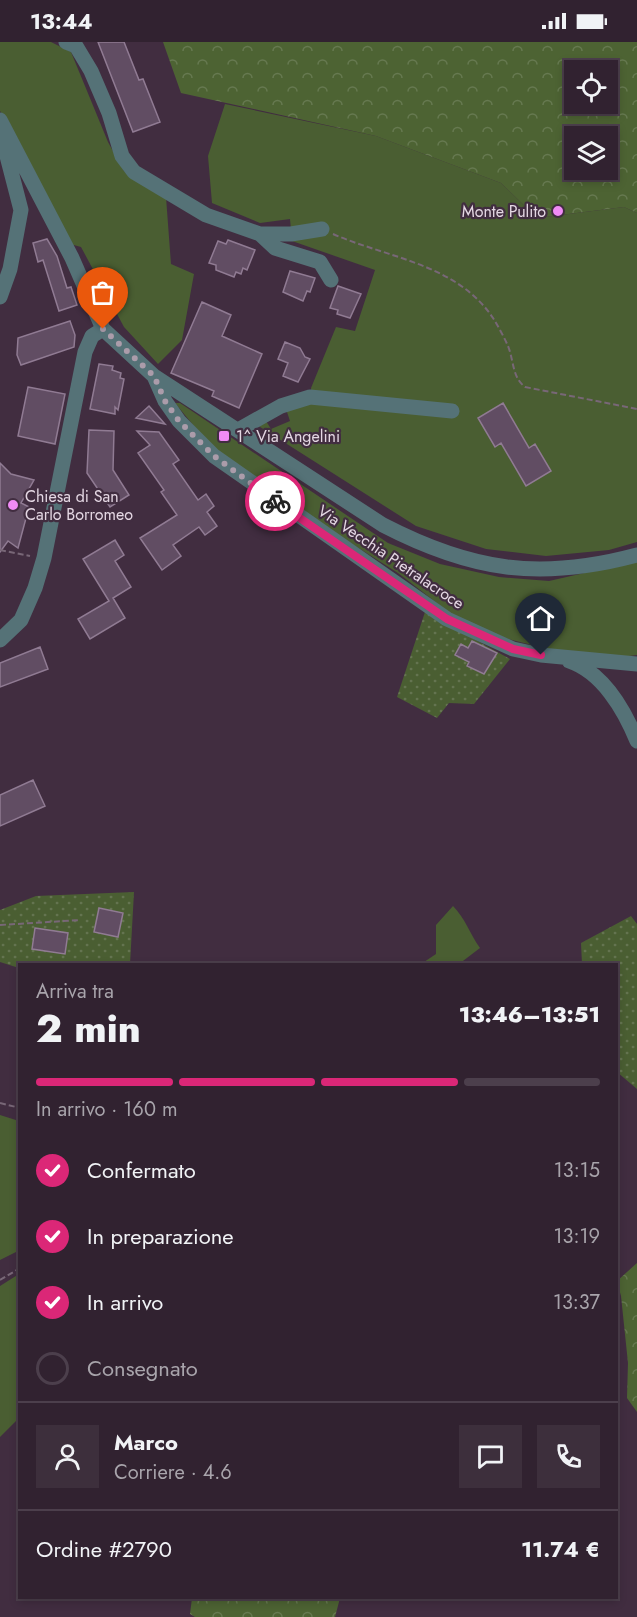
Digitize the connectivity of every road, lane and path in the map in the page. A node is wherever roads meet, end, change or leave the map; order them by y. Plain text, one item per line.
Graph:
1 (66, 42) edge
2 (0, 120) edge
3 (0, 129) edge
4 (322, 229) joint
5 (260, 234) junction
6 (275, 248) junction
7 (286, 265) dead end
8 (331, 280) dead end
9 (0, 297) edge
10 (103, 329) junction
11 (154, 376) junction
12 (637, 409) edge
13 (452, 411) dead end
14 (238, 430) junction
15 (0, 550) edge
16 (16, 554) dead end
17 (637, 555) edge
18 (0, 640) edge
19 (554, 657) junction
20 (637, 664) edge
21 (637, 741) edge
22 (80, 920) dead end
23 (0, 925) edge
24 (0, 1103) edge
25 (18, 1108) edge
26 (18, 1269) edge
27 (0, 1280) edge

1 - 5 street
2 - 10 street
3 - 9 street
4 - 5 street
4 - 12 path
5 - 6 street
6 - 7 street
6 - 8 street
10 - 11 street
10 - 18 street
11 - 14 street
11 - 19 street, Via Vecchia Pietralacroce
13 - 14 street
14 - 17 street
15 - 16 path
19 - 20 street, Via Vecchia Pietralacroce
19 - 21 street, Via Vecchia Pietralacroce
22 - 23 path
24 - 25 path
26 - 27 path

